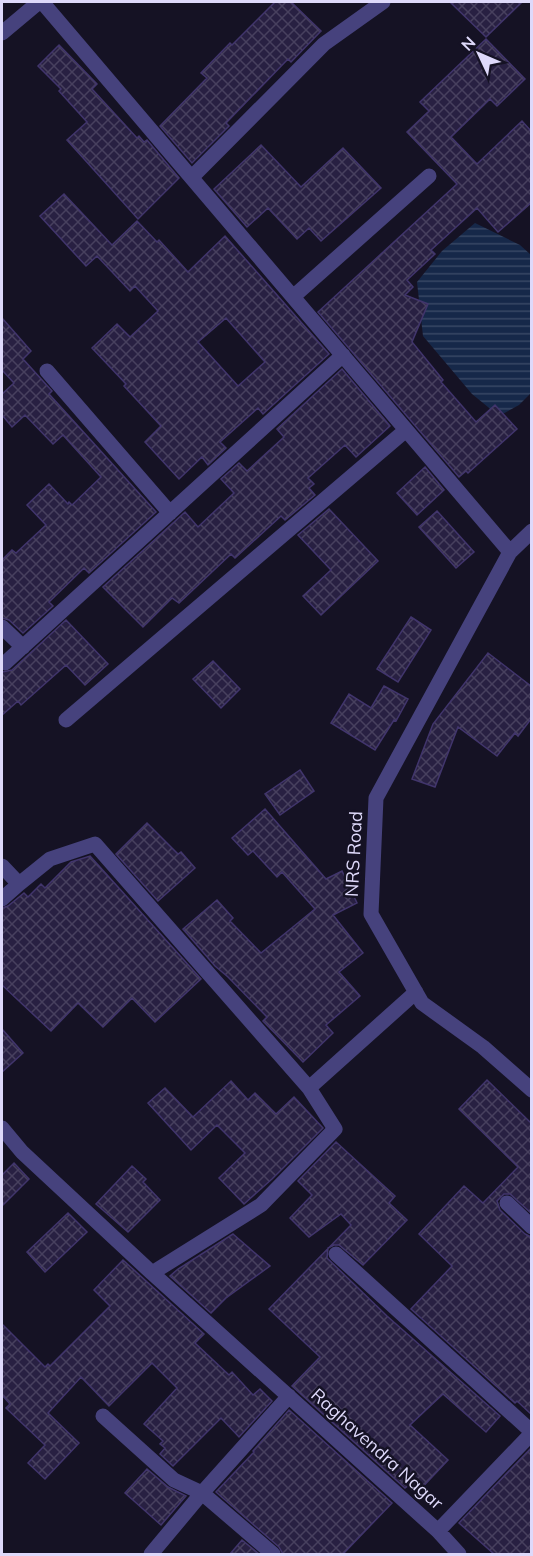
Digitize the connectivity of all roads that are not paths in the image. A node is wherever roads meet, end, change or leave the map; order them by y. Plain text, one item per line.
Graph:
1 (40, 2) edge
2 (383, 2) edge
3 (2, 33) edge
4 (429, 176) dead end
5 (192, 177) junction
6 (294, 296) junction
7 (343, 355) junction
8 (47, 371) dead end
9 (406, 430) junction
10 (170, 513) junction
11 (531, 531) edge
12 (510, 552) junction
13 (2, 627) edge
14 (23, 647) junction
15 (5, 663) dead end
16 (66, 720) dead end
17 (2, 866) edge
18 (19, 884) junction
19 (2, 899) edge
20 (416, 992) junction
21 (309, 1088) junction
22 (531, 1090) edge
23 (2, 1128) edge
24 (507, 1203) dead end
25 (531, 1227) edge
26 (336, 1254) dead end
27 (152, 1273) junction
28 (290, 1396) junction
29 (103, 1416) dead end
30 (531, 1432) edge
31 (202, 1493) junction
32 (438, 1531) junction
33 (151, 1554) edge
34 (273, 1554) edge
35 (459, 1554) edge

1 - 3 street
1 - 5 street
2 - 5 street
4 - 6 street
5 - 6 street
6 - 7 street
7 - 9 street
7 - 10 street
8 - 10 street
9 - 12 street
9 - 16 street
10 - 14 street
11 - 12 street, NRS Road
12 - 20 street, NRS Road
13 - 14 street
14 - 15 street
17 - 18 street
18 - 19 street
18 - 21 street
20 - 21 street
20 - 22 street, NRS Road
21 - 27 street
23 - 27 street, Raghavendra Nagar
24 - 25 street
26 - 30 street
27 - 28 street, Raghavendra Nagar
28 - 31 street
28 - 32 street, Raghavendra Nagar
29 - 31 street
30 - 32 street
31 - 33 street
31 - 34 street
32 - 35 street, Raghavendra Nagar

